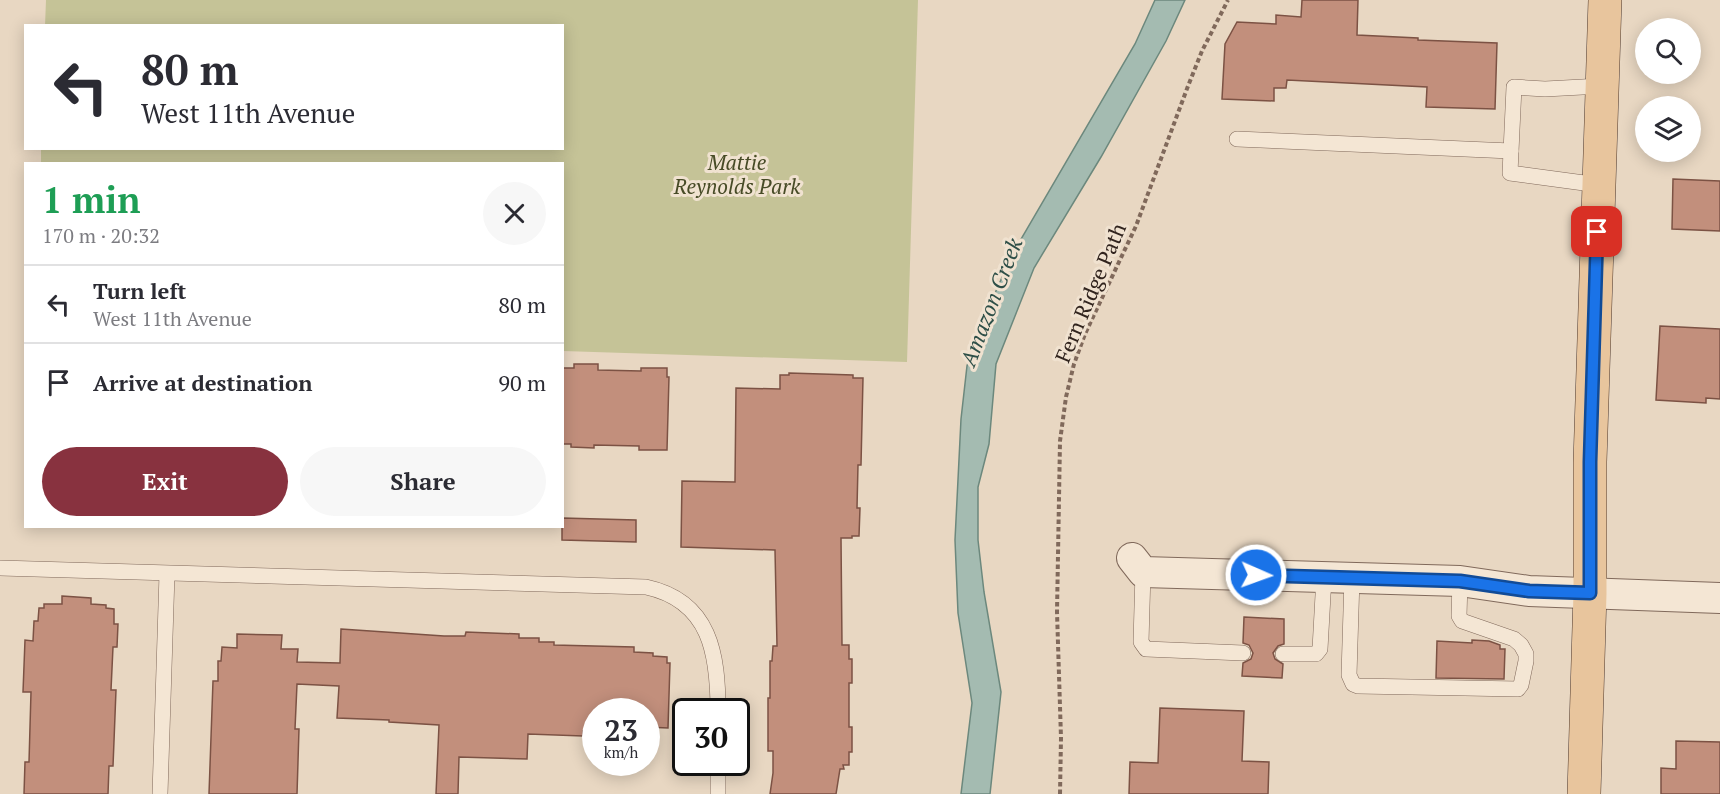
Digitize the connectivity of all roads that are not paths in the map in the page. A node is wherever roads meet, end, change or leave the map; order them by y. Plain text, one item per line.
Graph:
1 (1605, 0) edge
2 (1601, 86) junction
3 (1237, 139) dead end
4 (1510, 152) junction
5 (1599, 185) junction
6 (1137, 565) joint
7 (0, 568) edge
8 (167, 574) junction
9 (1338, 578) junction
10 (1460, 581) junction
11 (1590, 593) junction
12 (1720, 598) edge
13 (1243, 653) dead end
14 (1283, 654) dead end
15 (717, 698) edge
16 (718, 776) edge
17 (160, 794) edge
18 (718, 794) edge
19 (1584, 794) edge

1 - 2 main road
2 - 4 lane
2 - 5 main road
3 - 4 lane
4 - 5 lane
5 - 11 main road
6 - 9 street
6 - 13 lane
7 - 8 lane
8 - 15 lane
8 - 17 lane
9 - 10 street
9 - 10 lane
9 - 14 lane
10 - 11 street
11 - 12 street
11 - 19 main road
16 - 18 lane

